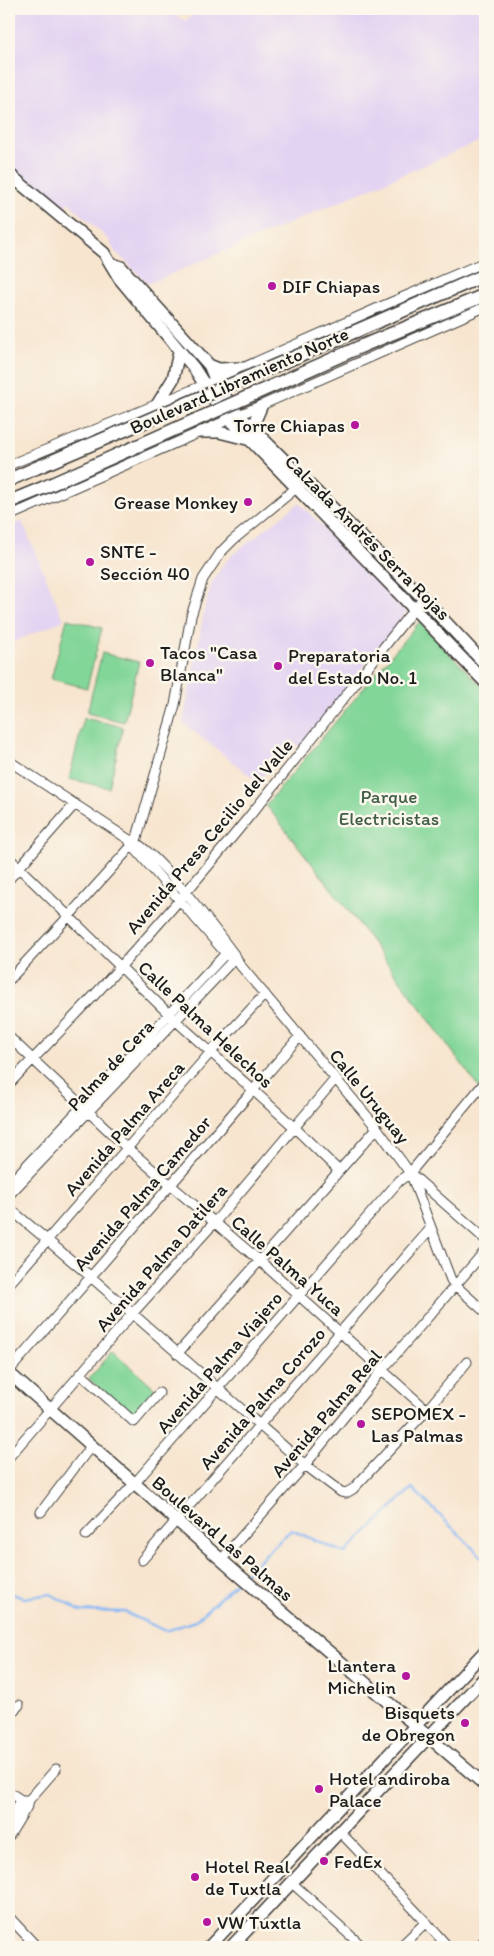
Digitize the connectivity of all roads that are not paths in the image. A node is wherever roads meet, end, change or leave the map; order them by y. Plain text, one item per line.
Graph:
1 (9, 174) edge
2 (485, 262) edge
3 (112, 264) junction
4 (485, 275) edge
5 (485, 295) edge
6 (485, 307) edge
7 (179, 352) junction
8 (210, 365) junction
9 (242, 368) junction
10 (212, 387) junction
11 (157, 405) junction
12 (261, 407) junction
13 (235, 418) junction
14 (200, 432) junction
15 (250, 435) junction
16 (9, 465) edge
17 (9, 480) edge
18 (304, 481) junction
19 (295, 489) junction
20 (9, 502) edge
21 (9, 516) edge
22 (424, 599) junction
23 (414, 608) junction
24 (464, 641) junction
25 (485, 652) edge
26 (485, 664) edge
27 (485, 682) edge
28 (11, 766) edge
29 (75, 804) junction
30 (132, 843) junction
31 (9, 858) edge
32 (19, 868) junction
33 (9, 879) edge
34 (182, 896) junction
35 (68, 917) junction
36 (227, 951) junction
37 (236, 961) junction
38 (121, 966) junction
39 (9, 980) edge
40 (265, 994) junction
41 (172, 1016) junction
42 (300, 1036) junction
43 (9, 1037) edge
44 (210, 1053) junction
45 (33, 1059) junction
46 (336, 1078) junction
47 (9, 1084) edge
48 (483, 1088) edge
49 (252, 1090) junction
50 (86, 1109) junction
51 (294, 1127) junction
52 (377, 1128) junction
53 (127, 1148) junction
54 (338, 1170) junction
55 (410, 1173) junction
56 (9, 1184) edge
57 (171, 1184) junction
58 (9, 1196) edge
59 (9, 1208) edge
60 (214, 1223) junction
61 (431, 1228) junction
62 (485, 1239) edge
63 (48, 1241) junction
64 (485, 1251) edge
65 (260, 1261) junction
66 (91, 1277) junction
67 (9, 1284) edge
68 (456, 1286) junction
69 (299, 1295) junction
70 (485, 1312) edge
71 (132, 1314) junction
72 (342, 1332) junction
73 (177, 1354) junction
74 (468, 1362) dead end
75 (383, 1370) junction
76 (9, 1372) edge
77 (81, 1374) junction
78 (218, 1388) junction
79 (159, 1393) dead end
80 (50, 1410) junction
81 (427, 1410) junction
82 (260, 1426) junction
83 (91, 1446) junction
84 (9, 1457) edge
85 (305, 1465) junction
86 (134, 1484) junction
87 (41, 1512) dead end
88 (176, 1520) junction
89 (86, 1534) dead end
90 (142, 1560) dead end
91 (221, 1560) junction
92 (485, 1651) edge
93 (485, 1677) edge
94 (19, 1705) dead end
95 (9, 1715) edge
96 (417, 1726) junction
97 (430, 1736) junction
98 (56, 1768) dead end
99 (485, 1785) edge
100 (9, 1792) edge
101 (26, 1802) junction
102 (9, 1822) edge
103 (341, 1833) junction
104 (9, 1836) edge
105 (292, 1883) junction
106 (9, 1917) edge
107 (426, 1922) junction
108 (485, 1940) edge
109 (37, 1947) edge
110 (209, 1947) edge
111 (231, 1947) edge
112 (363, 1947) edge
113 (400, 1947) edge
114 (448, 1947) edge
115 (478, 1947) edge

1 - 3 main road
2 - 9 street
3 - 7 main road
3 - 8 main road
4 - 17 highway, Boulevard Libramiento Norte, bridge
5 - 20 highway, Boulevard Libramiento Norte, bridge
6 - 12 street
7 - 10 main road
7 - 11 main road
8 - 9 main road
8 - 10 main road
9 - 10 street
10 - 11 street
10 - 13 main road, Calzada Andrés Serra Rojas
11 - 16 street
12 - 13 street
12 - 15 main road
13 - 14 street
13 - 15 main road, Calzada Andrés Serra Rojas
14 - 15 main road
14 - 21 street
15 - 18 main road, Calzada Andrés Serra Rojas
15 - 19 main road, Calzada Andrés Serra Rojas
18 - 19 street
18 - 22 main road, Calzada Andrés Serra Rojas
19 - 23 main road, Calzada Andrés Serra Rojas
19 - 30 street
22 - 23 street, Avenida Presa Cecilio del Valle
22 - 24 main road, Calzada Andrés Serra Rojas
23 - 27 main road, Calzada Andrés Serra Rojas
23 - 34 street, Avenida Presa Cecilio del Valle
24 - 25 main road
24 - 26 main road, Calzada Andrés Serra Rojas
28 - 29 street, Calle Uruguay
29 - 30 street, Calle Uruguay
29 - 32 street
30 - 34 street, Calle Uruguay
30 - 35 street
31 - 32 street, Calle Palma Helechos
32 - 33 street
32 - 35 street, Calle Palma Helechos
34 - 36 street, Calle Uruguay
34 - 38 street, Avenida Presa Cecilio del Valle
35 - 38 street, Calle Palma Helechos
35 - 39 street
36 - 37 street, Calle Uruguay
36 - 41 street, Palma de Cera
37 - 40 street, Calle Uruguay
37 - 41 street, Palma de Cera
38 - 41 street, Calle Palma Helechos
38 - 45 street, Avenida Presa Cecilio del Valle
40 - 42 street, Calle Uruguay
40 - 44 street, Avenida Palma Areca
41 - 44 street, Calle Palma Helechos
41 - 50 street, Palma de Cera
42 - 46 street, Calle Uruguay
42 - 49 street, Avenida Palma Camedor
43 - 45 street, Calle Palma Yuca
44 - 49 street, Calle Palma Helechos
44 - 53 street, Avenida Palma Areca
45 - 47 street, Avenida Presa Cecilio del Valle
45 - 50 street, Calle Palma Yuca
46 - 51 street, Avenida Palma Datilera
46 - 52 street, Calle Uruguay
48 - 55 street, Avenida Palma Viajero
49 - 51 street, Calle Palma Helechos
49 - 57 street, Avenida Palma Camedor
50 - 53 street, Calle Palma Yuca
50 - 56 street, Palma de Cera
50 - 58 street, Palma de Cera
51 - 54 street, Calle Palma Helechos
51 - 60 street, Avenida Palma Datilera
52 - 54 street
52 - 55 street, Calle Uruguay
53 - 57 street, Calle Palma Yuca
53 - 63 street, Avenida Palma Areca
54 - 65 street
55 - 61 street
55 - 62 street, Calle Uruguay
55 - 69 street, Avenida Palma Viajero
57 - 60 street, Calle Palma Yuca
57 - 66 street, Avenida Palma Camedor
59 - 63 street
60 - 65 street, Calle Palma Yuca
60 - 71 street, Avenida Palma Datilera
61 - 68 street
61 - 72 street, Avenida Palma Corozo
63 - 66 street
63 - 67 street, Avenida Palma Areca
64 - 68 street, Avenida Palma Real
65 - 69 street, Calle Palma Yuca
65 - 73 street
66 - 71 street
66 - 76 street, Avenida Palma Camedor
68 - 70 street
68 - 75 street, Avenida Palma Real
69 - 72 street, Calle Palma Yuca
69 - 78 street, Avenida Palma Viajero
71 - 73 street
71 - 77 street, Avenida Palma Datilera
72 - 75 street, Calle Palma Yuca
72 - 82 street, Avenida Palma Corozo
73 - 78 street
74 - 81 street
75 - 81 street, Calle Palma Yuca
75 - 85 street, Avenida Palma Real
76 - 80 main road, Boulevard Las Palmas
77 - 79 street
77 - 80 street, Avenida Palma Datilera
78 - 82 street
78 - 86 street, Avenida Palma Viajero
80 - 83 main road, Boulevard Las Palmas
80 - 84 street, Avenida Palma Datilera
81 - 85 street
82 - 85 street
82 - 88 street, Avenida Palma Corozo
83 - 86 main road, Boulevard Las Palmas
83 - 87 street
85 - 91 street, Avenida Palma Real
86 - 88 main road, Boulevard Las Palmas
86 - 89 street, Avenida Palma Viajero
88 - 90 street, Avenida Palma Corozo
88 - 91 main road, Boulevard Las Palmas
91 - 96 main road, Boulevard Las Palmas
92 - 96 main road
93 - 97 main road
94 - 95 street
96 - 97 main road, Boulevard Las Palmas
96 - 110 main road
97 - 99 main road, Boulevard Las Palmas
97 - 103 main road
98 - 101 street
100 - 101 street
101 - 102 street
101 - 104 street
103 - 105 main road
103 - 107 street
105 - 111 main road
105 - 112 street
106 - 109 street
107 - 113 street
107 - 114 street
108 - 115 street

